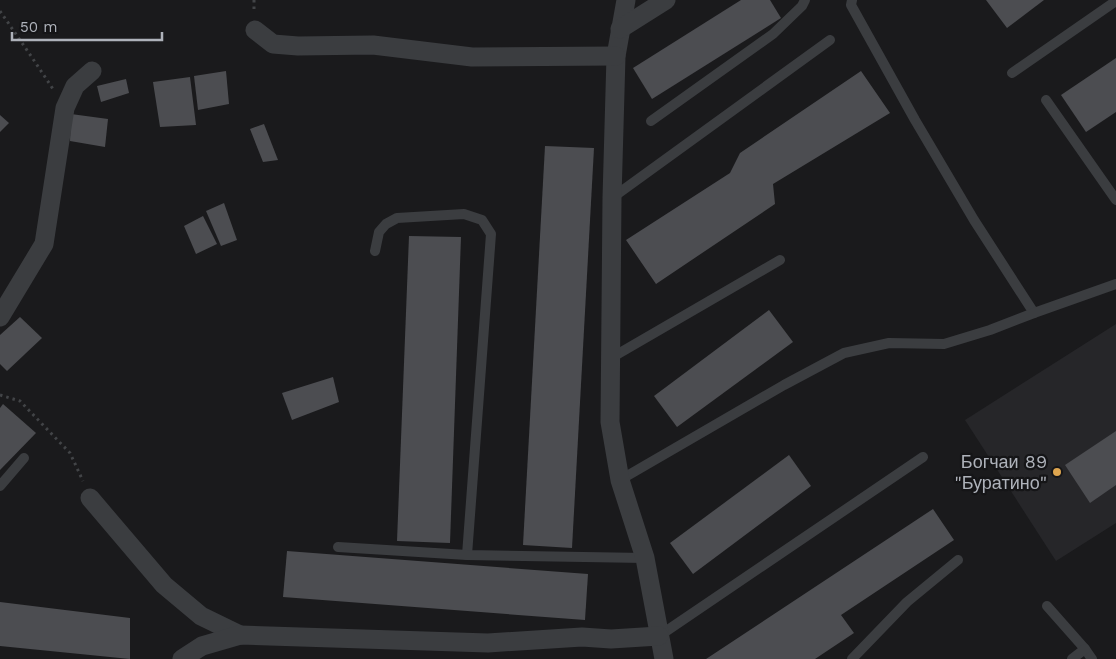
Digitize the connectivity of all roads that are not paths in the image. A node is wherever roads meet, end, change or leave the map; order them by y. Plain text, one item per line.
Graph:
1 (626, 0) edge
2 (666, 0) edge
3 (805, 0) edge
4 (852, 0) edge
5 (1116, 1) edge
6 (620, 29) junction
7 (255, 30) dead end
8 (830, 40) dead end
9 (616, 56) junction
10 (92, 71) dead end
11 (1012, 73) dead end
12 (1046, 100) dead end
13 (651, 121) dead end
14 (612, 198) junction
15 (1116, 200) edge
16 (375, 251) dead end
17 (780, 260) dead end
18 (1116, 284) edge
19 (1034, 313) junction
20 (0, 317) edge
21 (611, 358) junction
22 (24, 458) dead end
23 (923, 458) dead end
24 (620, 480) junction
25 (0, 486) edge
26 (90, 498) road end
27 (338, 547) dead end
28 (467, 555) junction
29 (645, 558) junction
30 (958, 560) dead end
31 (1047, 606) dead end
32 (240, 635) junction
33 (660, 636) junction
34 (1086, 649) junction
35 (182, 659) edge
36 (664, 659) edge
37 (852, 659) edge
38 (1072, 659) edge
39 (1092, 659) edge

1 - 6 street
2 - 6 street
3 - 13 lane
4 - 19 lane
5 - 11 lane
6 - 9 street
7 - 9 street
8 - 14 lane
9 - 14 street
10 - 20 street
12 - 15 lane
14 - 21 street
16 - 28 lane
17 - 21 lane
18 - 19 lane
19 - 24 lane
21 - 24 street
22 - 25 lane
23 - 33 lane
24 - 29 street
26 - 32 street
27 - 28 lane
28 - 29 lane
29 - 33 street
30 - 37 lane
31 - 34 lane
32 - 33 street
32 - 35 street
33 - 36 street
34 - 38 lane
34 - 39 lane

